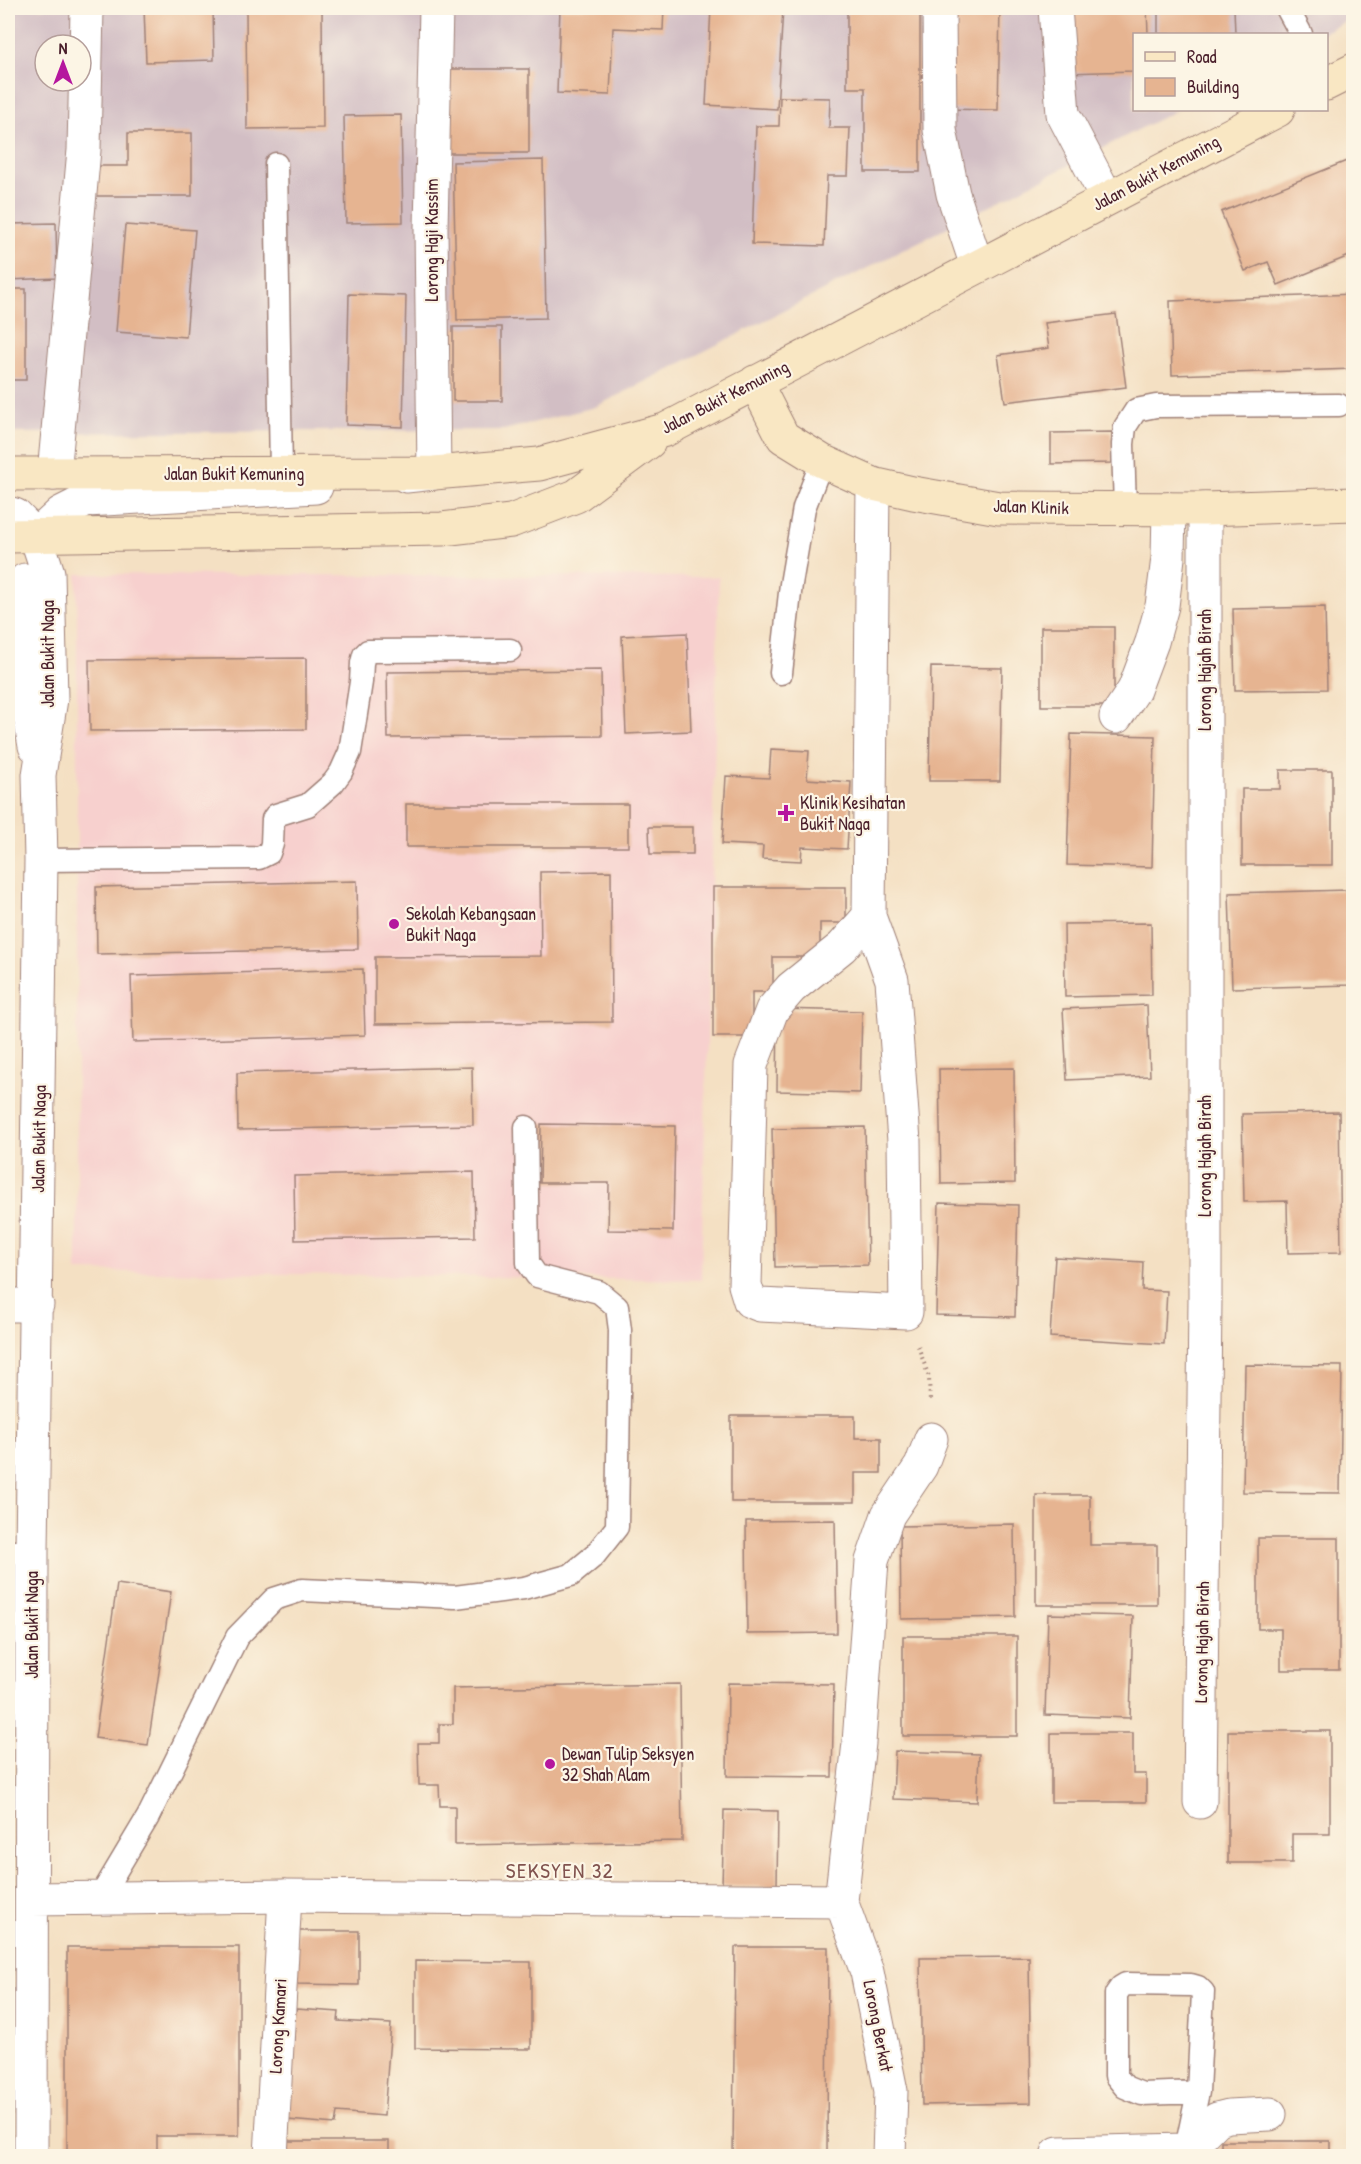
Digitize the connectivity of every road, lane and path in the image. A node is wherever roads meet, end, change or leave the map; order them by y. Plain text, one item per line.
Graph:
1 (87, 8) edge
2 (436, 8) edge
3 (939, 8) edge
4 (1055, 8) edge
5 (1287, 8) edge
6 (1300, 33) edge
7 (1353, 70) edge
8 (1328, 83) edge
9 (1276, 111) edge
10 (276, 164) dead end
11 (1107, 198) junction
12 (977, 266) junction
13 (755, 382) junction
14 (1340, 405) dead end
15 (665, 430) junction
16 (822, 461) junction
17 (281, 473) junction
18 (434, 473) junction
19 (8, 474) edge
20 (54, 474) junction
21 (873, 484) junction
22 (1353, 504) edge
23 (1125, 509) junction
24 (1169, 509) junction
25 (1205, 509) junction
26 (8, 513) edge
27 (22, 536) edge
28 (510, 650) dead end
29 (781, 673) dead end
30 (1116, 717) dead end
31 (41, 860) junction
32 (869, 916) junction
33 (526, 1127) dead end
34 (22, 1305) edge
35 (906, 1312) junction
36 (931, 1439) joint
37 (20, 1552) edge
38 (20, 1803) edge
39 (1200, 1803) dead end
40 (285, 1896) junction
41 (32, 1899) junction
42 (99, 1899) junction
43 (841, 1901) junction
44 (1198, 2092) junction
45 (19, 2102) edge
46 (1270, 2114) dead end
47 (1186, 2153) edge
48 (1056, 2155) edge
49 (31, 2157) edge
50 (271, 2157) edge
51 (890, 2157) edge

1 - 20 street
2 - 18 street, Lorong Haji Kassim
3 - 12 street
4 - 11 street
5 - 6 lane
7 - 8 main road
9 - 11 main road, Jalan Bukit Kemuning
10 - 17 lane
11 - 12 main road, Jalan Bukit Kemuning
12 - 13 main road, Jalan Bukit Kemuning
13 - 15 main road, Jalan Bukit Kemuning
13 - 16 main road, Jalan Klinik
14 - 23 lane
15 - 18 main road, Jalan Bukit Kemuning
15 - 27 main road
16 - 21 main road, Jalan Klinik
16 - 29 lane
17 - 18 main road, Jalan Bukit Kemuning
17 - 20 main road, Jalan Bukit Kemuning
18 - 27 street
19 - 20 main road, Jalan Bukit Kemuning
21 - 23 main road, Jalan Klinik
21 - 32 street
22 - 25 main road, Jalan Klinik
23 - 24 main road, Jalan Klinik
24 - 25 main road, Jalan Klinik
24 - 30 street
25 - 39 street, Lorong Hajah Birah
26 - 27 street
27 - 31 street, Jalan Bukit Naga
28 - 31 lane
31 - 34 street, Jalan Bukit Naga
32 - 35 street
32 - 35 street
33 - 42 lane
34 - 37 street, Jalan Bukit Naga
35 - 36 path
36 - 43 street
37 - 38 street, Jalan Bukit Naga
38 - 41 street, Jalan Bukit Naga
40 - 42 street
40 - 43 street
40 - 50 street, Lorong Kamari
41 - 42 street
41 - 45 street, Jalan Bukit Naga
43 - 51 street, Lorong Berkat
44 - 44 lane
44 - 47 lane
45 - 49 street, Jalan Bukit Naga
46 - 47 street
47 - 48 street

